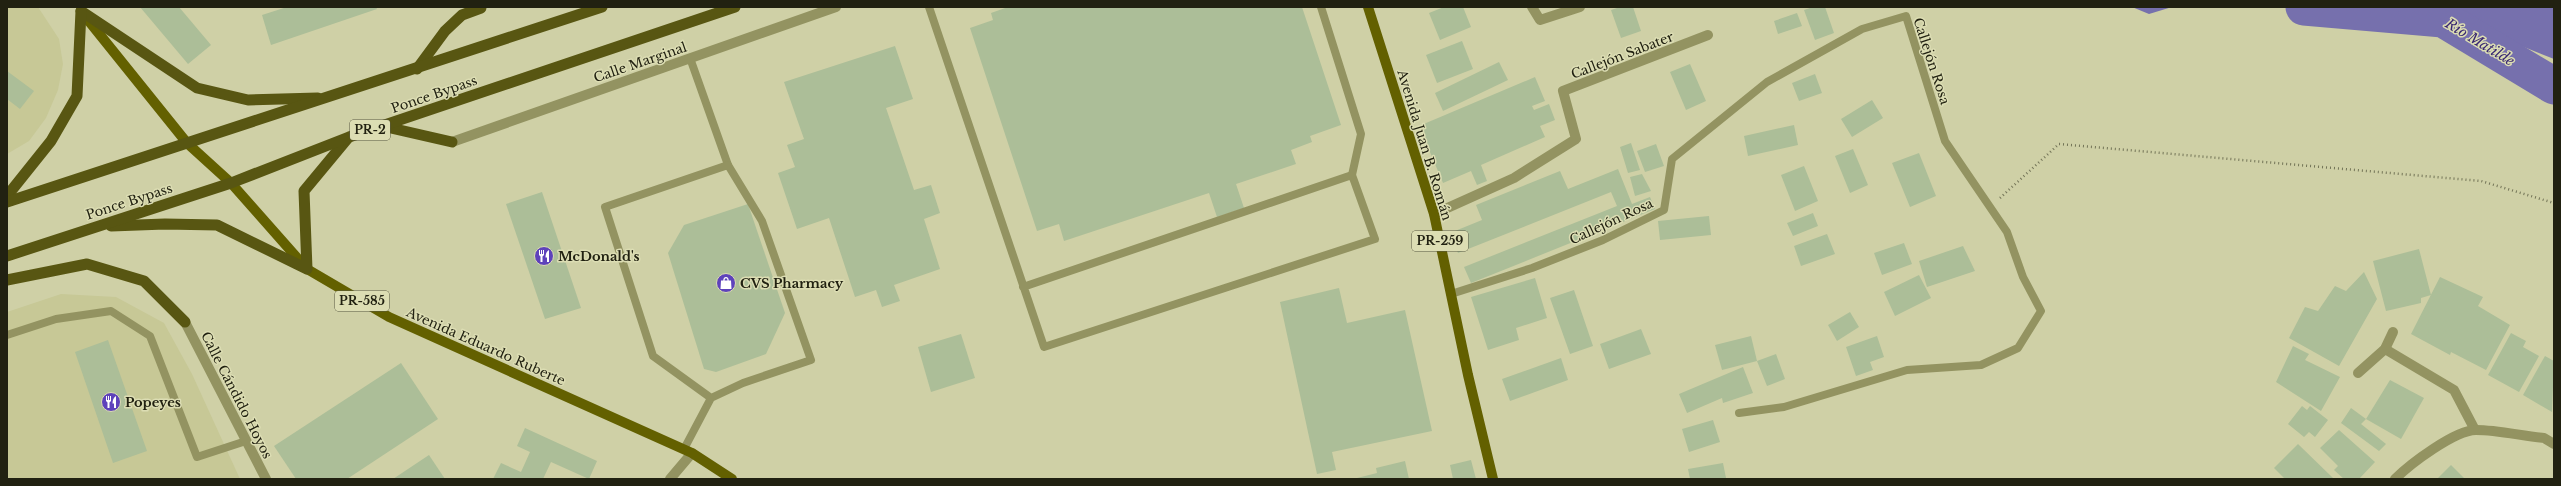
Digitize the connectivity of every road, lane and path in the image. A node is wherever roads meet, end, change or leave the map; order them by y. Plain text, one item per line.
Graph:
1 (482, 7) edge
2 (602, 7) edge
3 (735, 7) edge
4 (836, 7) edge
5 (930, 7) edge
6 (1321, 7) edge
7 (1368, 7) edge
8 (1532, 7) edge
9 (1580, 7) edge
10 (80, 9) edge
11 (1708, 35) dead end
12 (690, 58) junction
13 (417, 69) junction
14 (333, 97) junction
15 (382, 126) junction
16 (349, 137) junction
17 (452, 142) joint
18 (187, 144) junction
19 (728, 165) junction
20 (1352, 175) junction
21 (231, 183) junction
22 (7, 196) edge
23 (7, 202) edge
24 (2554, 203) edge
25 (1990, 207) junction
26 (1434, 214) junction
27 (96, 227) junction
28 (7, 256) edge
29 (307, 269) junction
30 (7, 280) edge
31 (1023, 287) junction
32 (1451, 294) junction
33 (185, 322) joint
34 (2393, 332) dead end
35 (7, 334) edge
36 (2385, 349) junction
37 (2358, 374) dead end
38 (711, 398) junction
39 (1739, 413) dead end
40 (2475, 430) junction
41 (246, 441) junction
42 (2554, 444) edge
43 (688, 451) junction
44 (266, 479) edge
45 (670, 479) edge
46 (732, 479) edge
47 (1494, 479) edge
48 (2395, 479) edge

1 - 13 highway
2 - 13 highway
3 - 15 highway, Ponce Bypass / PR-2
4 - 12 street, Calle Marginal
5 - 31 lane
6 - 20 lane
7 - 26 main road, Avenida Juan B. Román / PR-259
8 - 9 street
10 - 14 highway
10 - 18 main road, Avenida Eduardo Ruberte / PR-585
10 - 22 highway
11 - 26 street, Callejón Sabater
12 - 17 street, Calle Marginal
12 - 19 lane
13 - 14 highway
14 - 18 highway
15 - 16 highway, Ponce Bypass / PR-2
15 - 17 highway
16 - 21 highway, Ponce Bypass / PR-2
16 - 29 highway
18 - 21 main road, Avenida Eduardo Ruberte / PR-585
18 - 23 highway
19 - 38 lane
19 - 38 lane
20 - 31 lane
20 - 31 lane
21 - 27 highway, Ponce Bypass / PR-2
21 - 29 main road, Avenida Eduardo Ruberte / PR-585
24 - 25 path
25 - 32 lane, Callejón Rosa
25 - 39 lane, Callejón Rosa
26 - 32 main road, Avenida Juan B. Román / PR-259
27 - 28 highway, Ponce Bypass / PR-2
27 - 29 highway
29 - 43 main road, Avenida Eduardo Ruberte / PR-585
30 - 33 highway
32 - 47 main road, Avenida Juan B. Román / PR-259
33 - 41 street, Calle Cándido Hoyos
34 - 36 street
35 - 41 lane
36 - 37 street
36 - 40 street
38 - 43 lane
40 - 42 street
40 - 48 street
41 - 44 street, Calle Cándido Hoyos
43 - 45 street
43 - 46 main road, Avenida Eduardo Ruberte / PR-585

